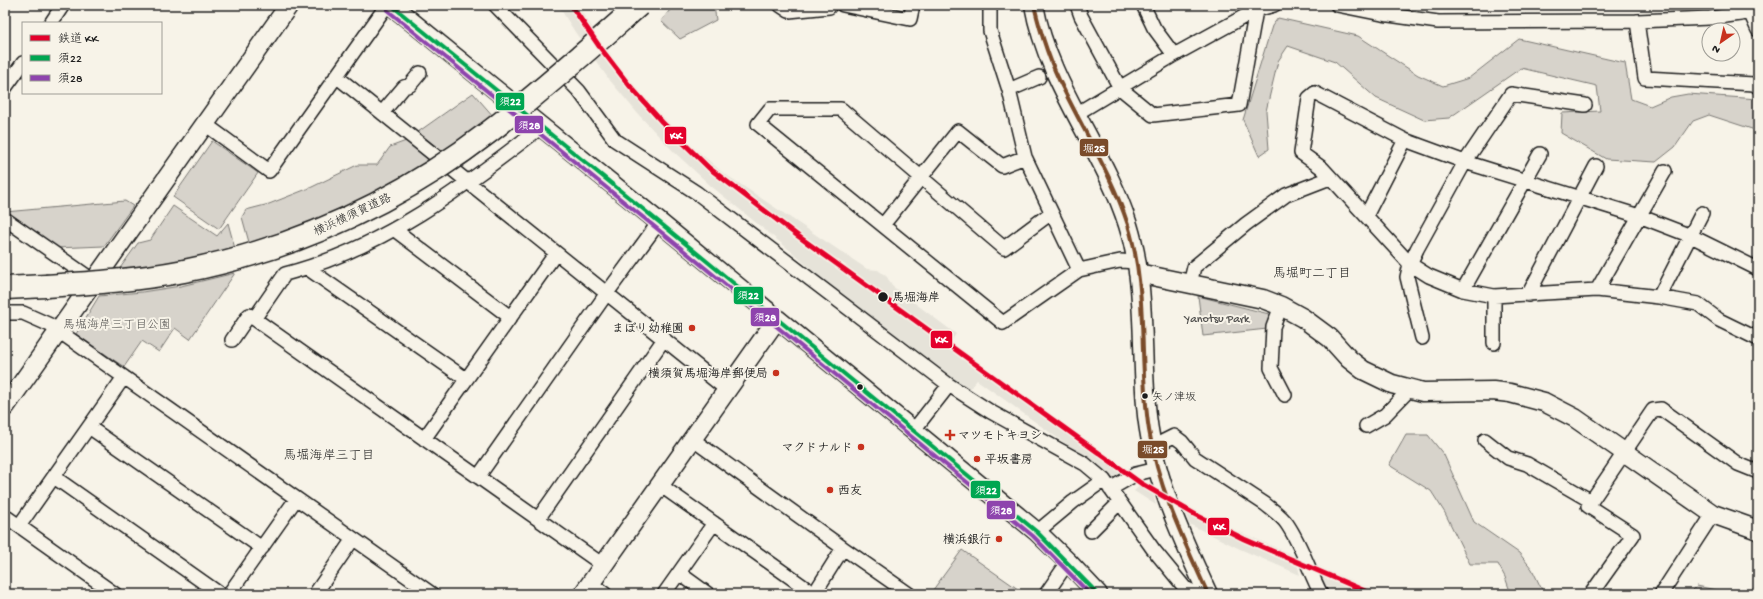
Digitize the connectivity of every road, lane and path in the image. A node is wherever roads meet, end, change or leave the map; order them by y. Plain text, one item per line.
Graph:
1 (63, 5) edge
2 (289, 5) edge
3 (387, 5) edge
4 (391, 5) edge
5 (495, 5) edge
6 (628, 5) edge
7 (639, 5) edge
8 (780, 5) edge
9 (830, 5) edge
10 (843, 5) edge
11 (913, 5) edge
12 (990, 5) edge
13 (1034, 5) edge
14 (1077, 5) edge
15 (1274, 5) edge
16 (1337, 5) edge
17 (1147, 7) edge
18 (1256, 10) junction
19 (1754, 11) edge
20 (1637, 21) junction
21 (52, 22) edge
22 (1758, 30) edge
23 (1174, 55) junction
24 (22, 63) edge
25 (420, 73) dead end
26 (336, 76) junction
27 (1039, 77) dead end
28 (1758, 87) edge
29 (5, 88) edge
30 (1120, 88) junction
31 (1009, 90) junction
32 (1585, 105) dead end
33 (382, 113) junction
34 (1076, 114) junction
35 (205, 124) junction
36 (542, 127) junction
37 (1405, 140) junction
38 (1540, 154) dead end
39 (1025, 157) junction
40 (1465, 162) junction
41 (1596, 166) dead end
42 (1665, 171) dead end
43 (921, 177) junction
44 (1330, 178) junction
45 (1524, 181) junction
46 (469, 183) junction
47 (1580, 199) junction
48 (1051, 213) junction
49 (1702, 213) dead end
50 (1366, 216) junction
51 (1639, 216) junction
52 (5, 219) edge
53 (659, 222) junction
54 (883, 224) junction
55 (395, 230) junction
56 (1691, 236) junction
57 (556, 253) junction
58 (1410, 264) junction
59 (1137, 267) junction
60 (307, 268) junction
61 (1758, 269) edge
62 (1079, 270) junction
63 (5, 281) edge
64 (94, 282) junction
65 (45, 283) junction
66 (1190, 284) junction
67 (5, 288) edge
68 (1463, 290) junction
69 (1597, 290) junction
70 (607, 293) junction
71 (1528, 294) junction
72 (1494, 296) junction
73 (1659, 297) junction
74 (1282, 306) junction
75 (5, 313) edge
76 (510, 317) junction
77 (254, 319) junction
78 (777, 319) junction
79 (59, 331) junction
80 (1422, 338) dead end
81 (1758, 338) edge
82 (664, 339) junction
83 (232, 340) dead end
84 (1494, 343) dead end
85 (124, 377) junction
86 (466, 379) junction
87 (949, 386) junction
88 (1410, 389) junction
89 (727, 390) junction
90 (1285, 394) dead end
91 (5, 407) edge
92 (1366, 426) dead end
93 (89, 427) junction
94 (913, 432) junction
95 (424, 439) junction
96 (692, 439) junction
97 (1484, 440) dead end
98 (1152, 447) junction
99 (1624, 453) junction
100 (1157, 469) junction
101 (1758, 472) edge
102 (54, 477) junction
103 (478, 477) junction
104 (660, 485) junction
105 (1107, 485) junction
106 (296, 499) junction
107 (1590, 501) junction
108 (1119, 503) junction
109 (1714, 514) junction
110 (5, 516) edge
111 (538, 519) junction
112 (714, 523) junction
113 (19, 526) junction
114 (1758, 530) edge
115 (1091, 531) dead end
116 (1037, 532) junction
117 (354, 539) junction
118 (262, 548) junction
119 (843, 548) junction
120 (1068, 562) junction
121 (603, 565) junction
122 (679, 573) junction
123 (587, 589) edge
124 (320, 592) edge
125 (1208, 593) edge
126 (115, 594) edge
127 (220, 594) edge
128 (229, 594) edge
129 (432, 594) edge
130 (605, 594) edge
131 (664, 594) edge
132 (708, 594) edge
133 (814, 594) edge
134 (909, 594) edge
135 (1046, 594) edge
136 (1098, 594) edge
137 (1321, 594) edge
138 (1591, 594) edge
139 (1661, 594) edge

1 - 21 street
2 - 35 main road
3 - 26 street
4 - 36 main road
5 - 87 street
6 - 65 highway, 横浜横須賀道路
7 - 65 highway, 横浜横須賀道路, bridge
8 - 9 street
10 - 11 street
12 - 31 street
13 - 34 main road
14 - 30 street
15 - 18 street
16 - 20 street
17 - 23 street
18 - 23 street
18 - 30 street
19 - 20 street
19 - 22 street
20 - 28 street
23 - 30 street
24 - 29 street
25 - 33 street
26 - 33 street
26 - 35 street
27 - 31 street
30 - 34 street
31 - 39 street
32 - 40 street
33 - 46 street
34 - 59 main road
35 - 64 main road
36 - 46 street
36 - 53 main road
37 - 40 street
37 - 44 street
37 - 50 street
38 - 45 street
39 - 43 street
39 - 48 street
40 - 45 street
40 - 58 street
41 - 47 street
42 - 51 street
43 - 48 street
43 - 54 street
43 - 54 street
44 - 50 street
44 - 66 street
45 - 47 street
45 - 68 street
46 - 55 street
46 - 57 street
47 - 51 street
47 - 71 street
48 - 62 street
49 - 56 street
50 - 58 street
51 - 56 street
51 - 69 street
52 - 64 street
53 - 70 street
53 - 78 main road
54 - 62 street
55 - 60 street
55 - 76 street
56 - 61 street
56 - 73 street
57 - 70 street
57 - 76 street
58 - 68 street
58 - 80 street
59 - 62 street
59 - 66 main road
59 - 98 main road
60 - 77 street
60 - 86 street
63 - 65 highway, 横浜横須賀道路
64 - 79 main road
65 - 67 highway, 横浜横須賀道路
66 - 74 main road
68 - 72 street
69 - 71 street
69 - 73 street
70 - 82 street
70 - 103 street
71 - 72 street
72 - 84 street
73 - 81 street
74 - 88 main road
74 - 90 street
75 - 79 street
76 - 86 street
77 - 83 street
77 - 95 street
78 - 89 main road
78 - 94 main road
79 - 85 street
79 - 91 main road
82 - 89 street
82 - 111 street
85 - 93 street
85 - 106 street
86 - 95 street
87 - 94 street
87 - 105 street
88 - 92 street
88 - 99 main road
89 - 96 main road
93 - 102 street
93 - 118 street
94 - 116 main road
95 - 103 street
96 - 104 main road
96 - 119 street
97 - 107 street
98 - 100 main road
98 - 137 street
99 - 101 street
99 - 107 street
99 - 109 main road
100 - 105 street
100 - 125 main road
102 - 113 street
102 - 127 street
103 - 111 street
104 - 112 street
104 - 121 main road
105 - 108 street
105 - 116 street
106 - 117 street
106 - 118 street
107 - 138 street
108 - 115 street
108 - 125 street
109 - 114 main road
109 - 139 street
110 - 113 street
111 - 121 street
112 - 122 street
112 - 133 street
113 - 126 street
116 - 120 main road
117 - 124 street
117 - 129 street
118 - 128 street
119 - 133 street
119 - 134 street
120 - 135 street
120 - 136 main road
121 - 123 main road
122 - 131 street
122 - 132 street
123 - 130 street

